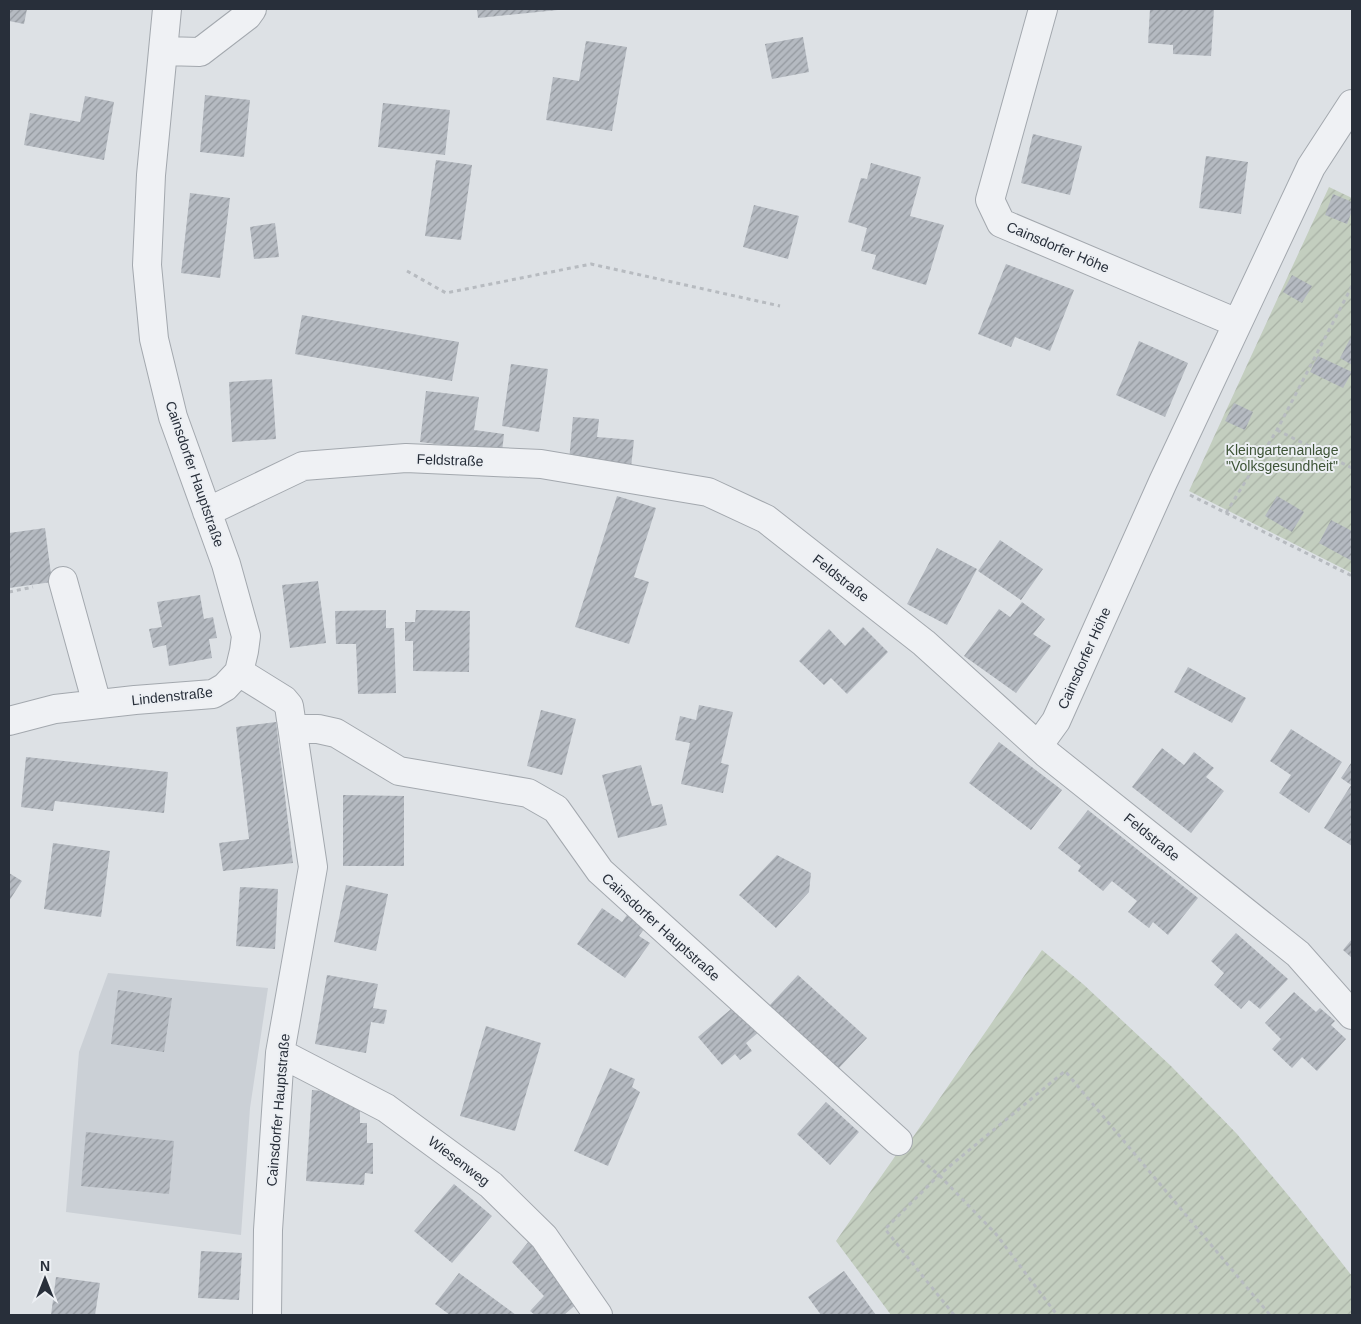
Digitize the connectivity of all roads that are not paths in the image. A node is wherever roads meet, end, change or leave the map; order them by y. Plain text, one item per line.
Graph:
1 (167, 9) edge
2 (252, 9) edge
3 (1044, 9) edge
4 (163, 51) junction
5 (1352, 104) edge
6 (1238, 323) junction
7 (208, 512) junction
8 (63, 581) dead end
9 (239, 672) junction
10 (97, 704) junction
11 (9, 720) edge
12 (293, 729) junction
13 (1038, 746) junction
14 (1352, 1015) edge
15 (280, 1053) junction
16 (898, 1141) road end
17 (267, 1315) edge
18 (598, 1315) edge

1 - 4 street, Cainsdorfer Hauptstraße
2 - 4 street
3 - 6 street, Cainsdorfer Höhe
4 - 7 street, Cainsdorfer Hauptstraße
5 - 6 street, Cainsdorfer Höhe
6 - 13 street, Cainsdorfer Höhe
7 - 9 street, Cainsdorfer Hauptstraße
7 - 13 street, Feldstraße
8 - 10 street
9 - 10 street, Lindenstraße
9 - 12 street, Cainsdorfer Hauptstraße
10 - 11 street, Lindenstraße
12 - 15 street, Cainsdorfer Hauptstraße
12 - 16 street, Cainsdorfer Hauptstraße
13 - 14 street, Feldstraße
15 - 17 street, Cainsdorfer Hauptstraße
15 - 18 street, Wiesenweg

